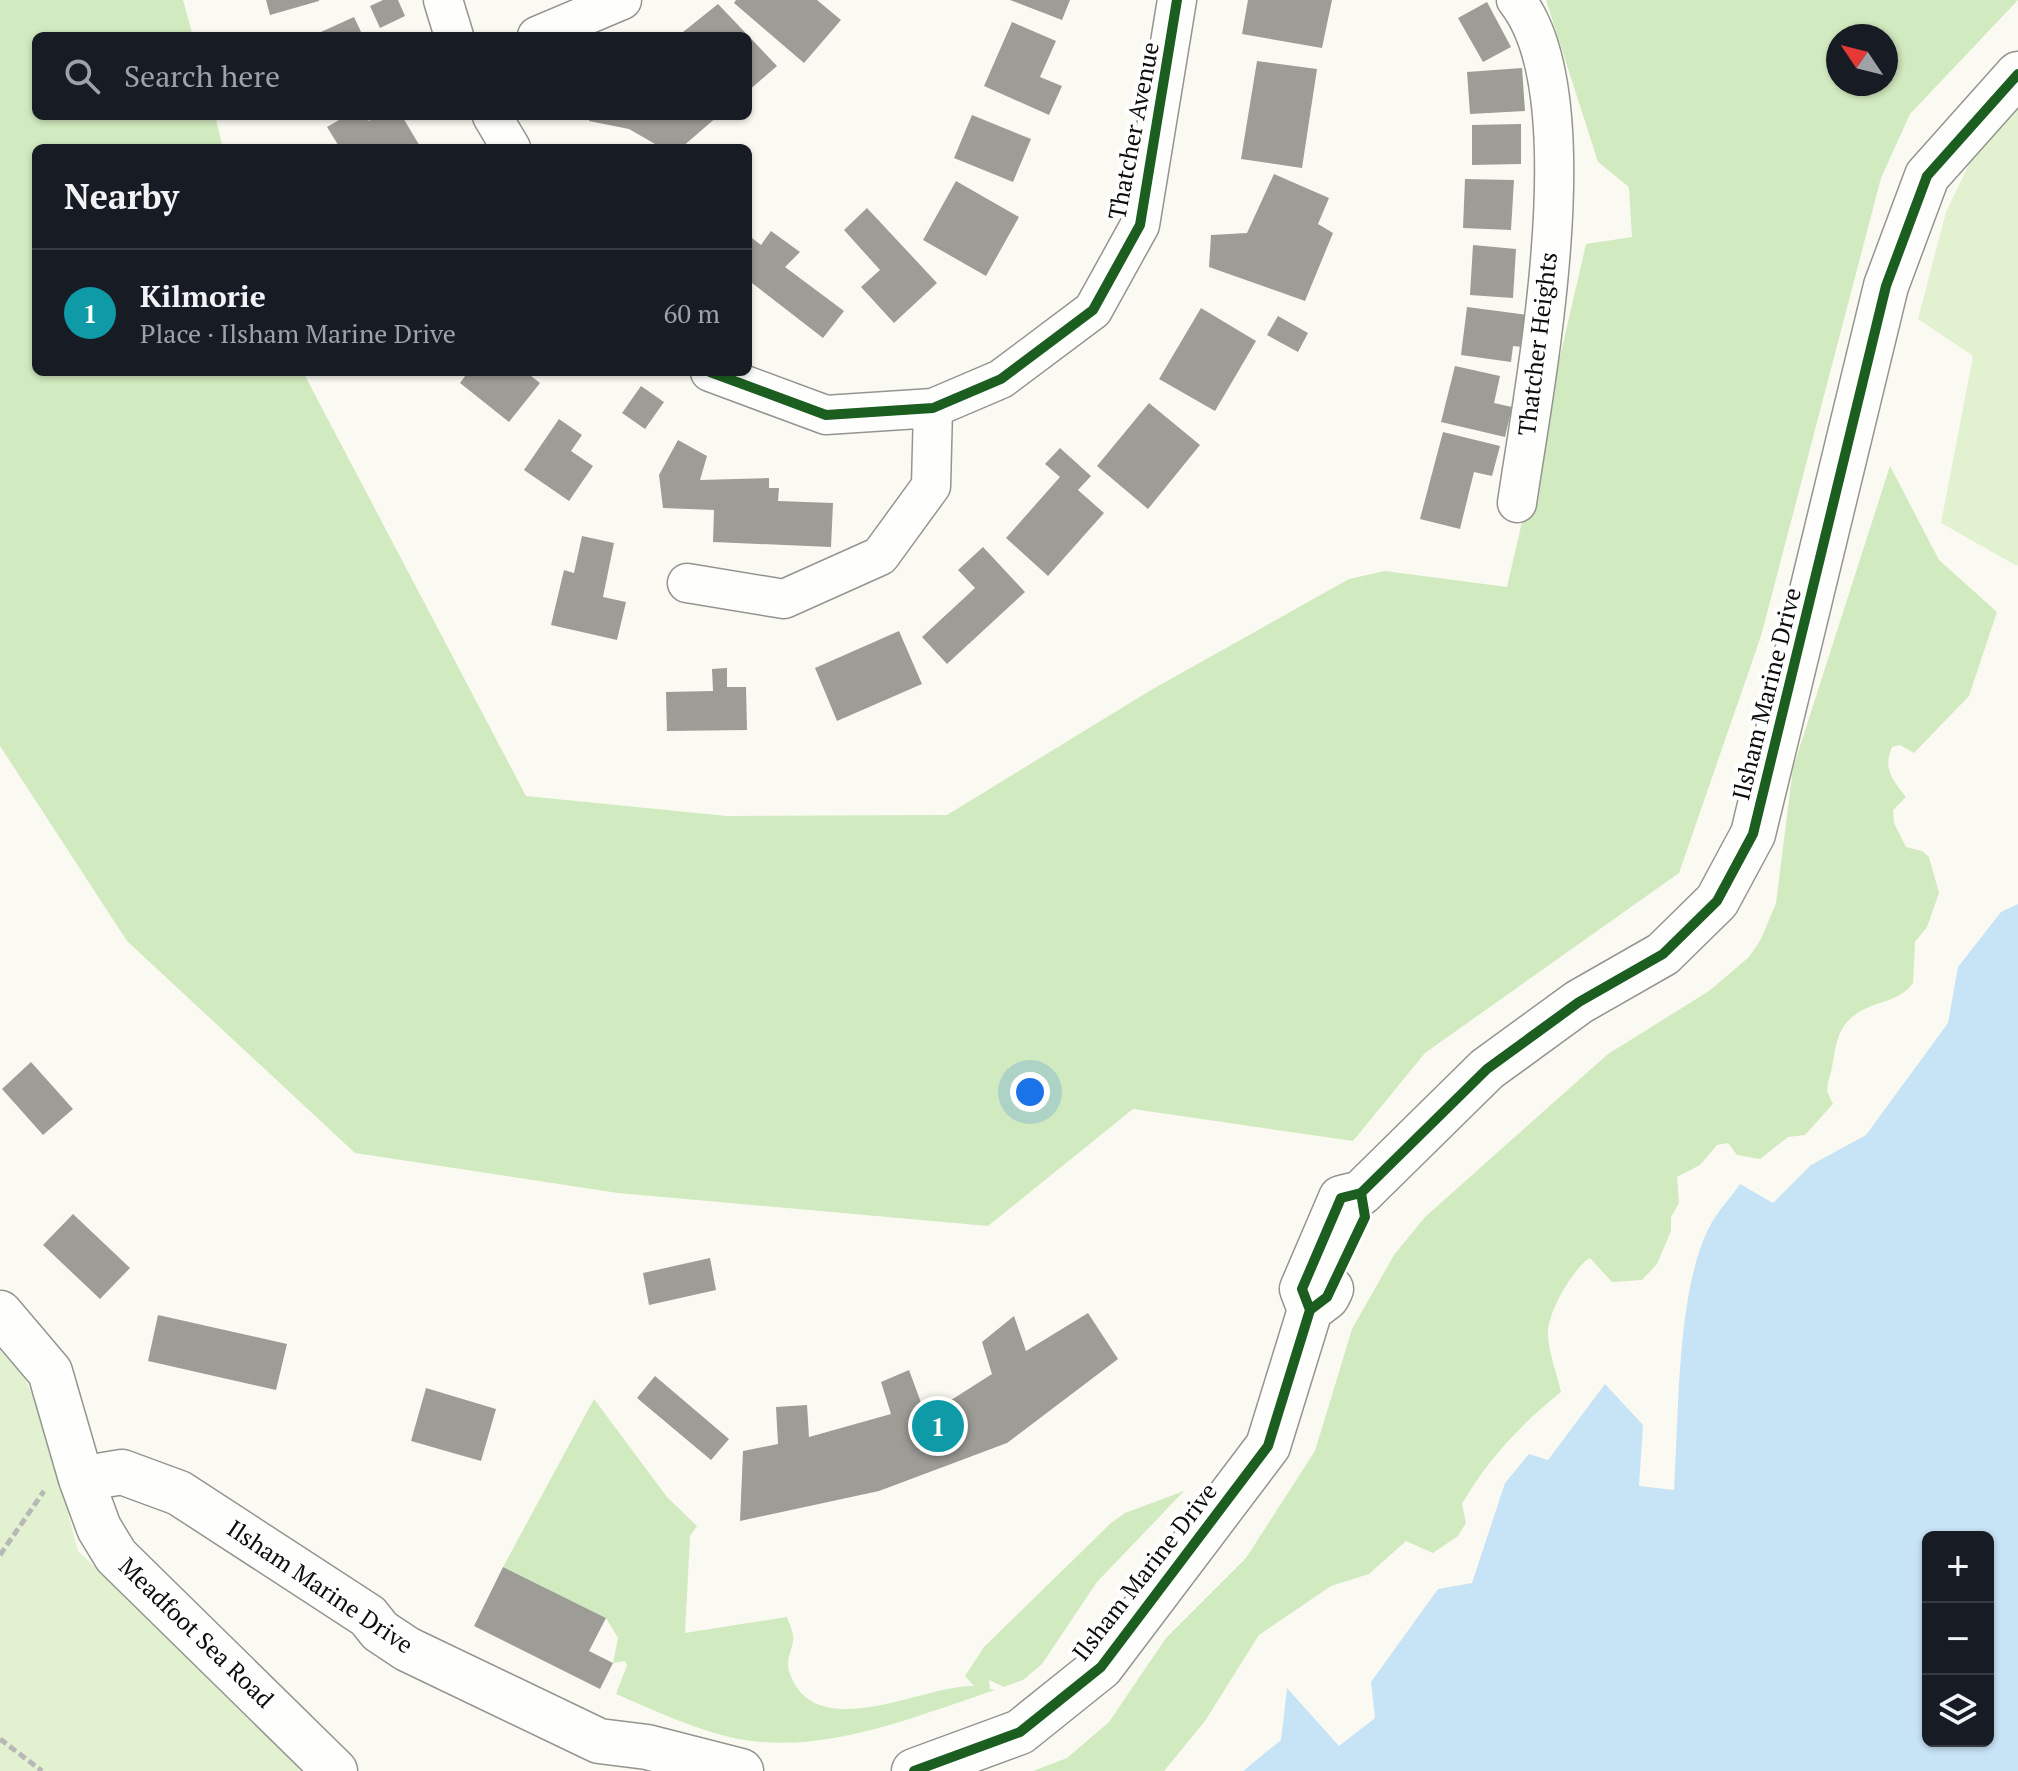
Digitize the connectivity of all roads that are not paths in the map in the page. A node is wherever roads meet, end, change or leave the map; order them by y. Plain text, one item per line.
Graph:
1 (443, 0) edge
2 (622, 0) edge
3 (1177, 0) edge
4 (1516, 0) edge
5 (453, 32) edge
6 (546, 32) edge
7 (2018, 74) edge
8 (494, 120) edge
9 (509, 144) edge
10 (721, 376) edge
11 (933, 408) junction
12 (1517, 503) dead end
13 (687, 583) dead end
14 (0, 1313) edge
15 (81, 1479) junction
16 (335, 1771) edge
17 (741, 1771) edge
18 (914, 1771) edge

1 - 5 street
2 - 6 street
3 - 11 street, Thatcher Avenue
4 - 12 street, Thatcher Heights
7 - 18 street, Ilsham Marine Drive
8 - 9 street
10 - 11 street, Thatcher Avenue
11 - 13 street
14 - 15 street, Meadfoot Sea Road
15 - 16 street, Meadfoot Sea Road
15 - 17 street, Ilsham Marine Drive

